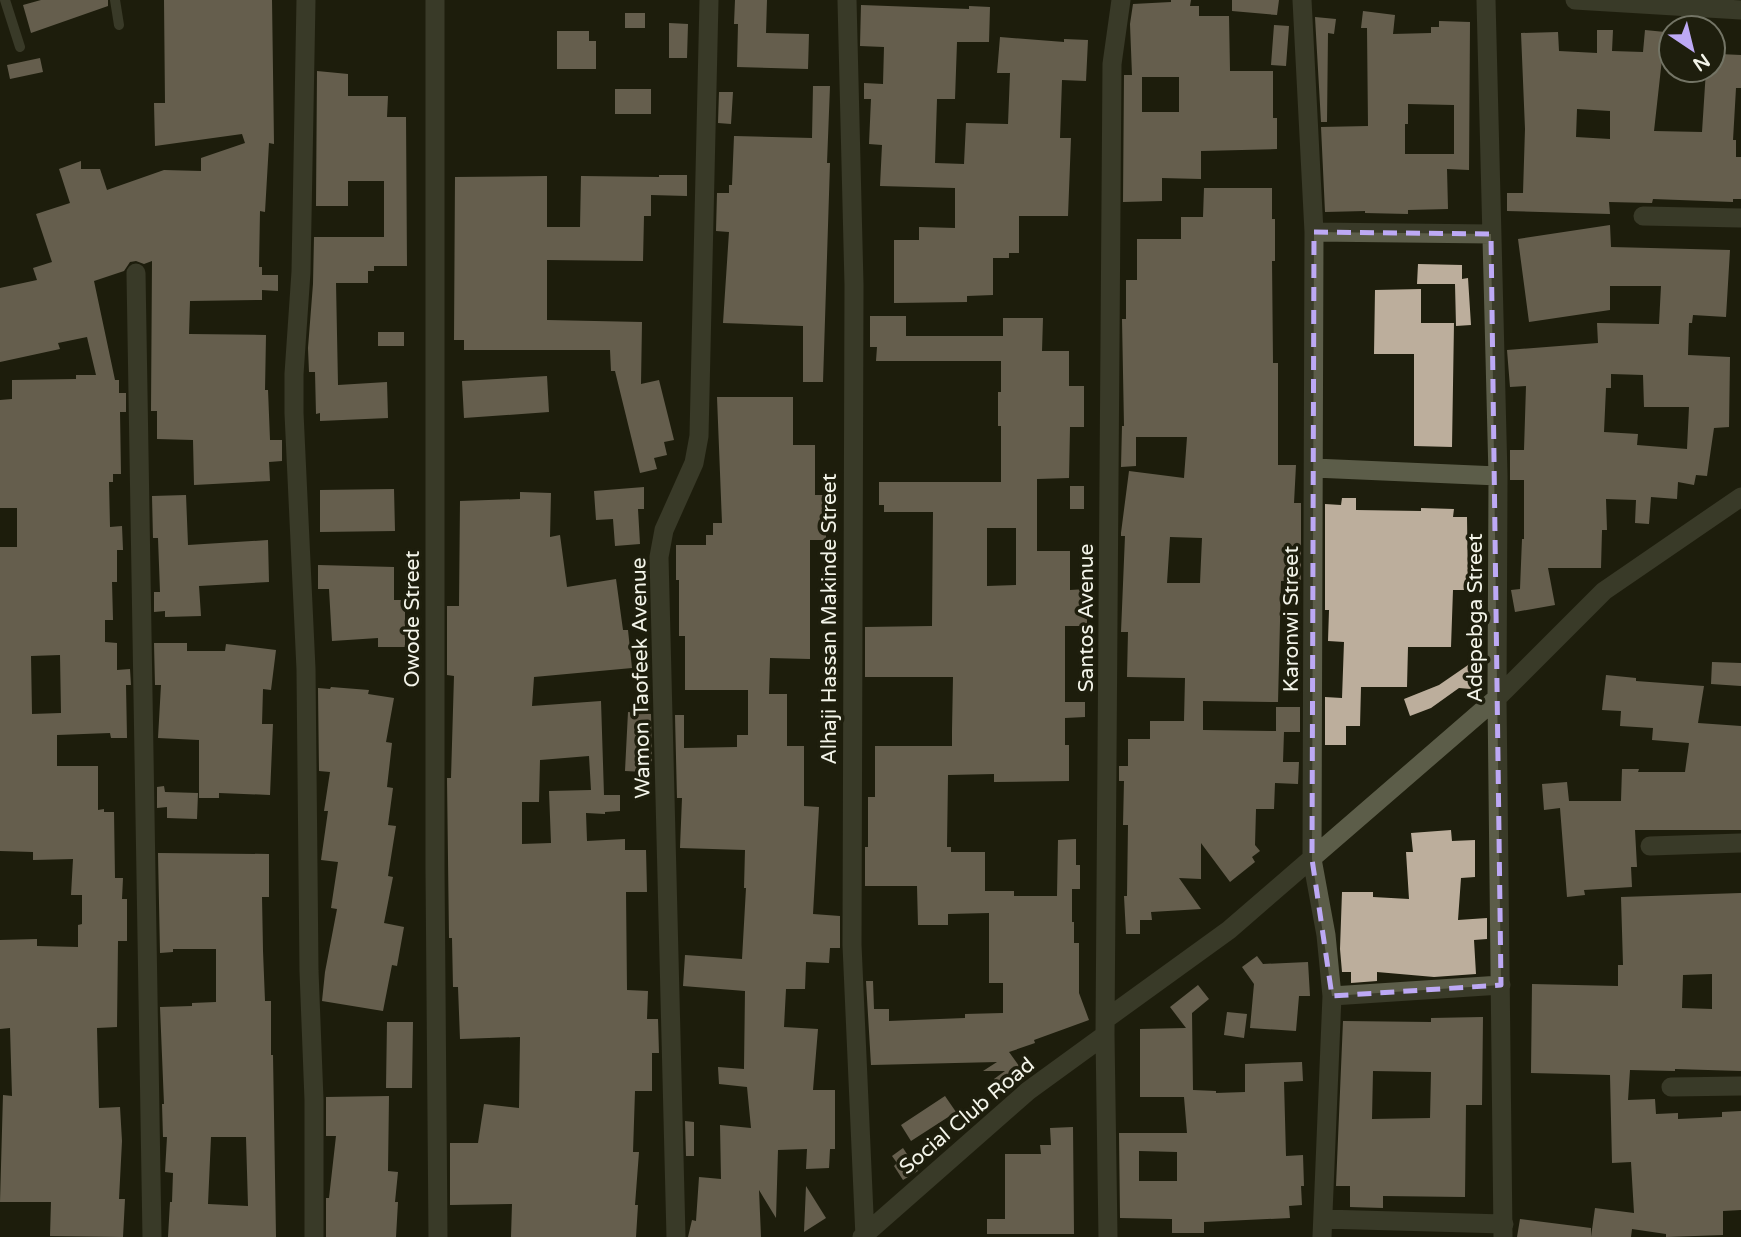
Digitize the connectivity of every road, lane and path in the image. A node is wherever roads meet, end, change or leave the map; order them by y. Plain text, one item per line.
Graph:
1 (5, 0) edge
2 (115, 0) edge
3 (306, 0) edge
4 (435, 0) edge
5 (709, 0) edge
6 (847, 0) edge
7 (1121, 0) edge
8 (1302, 0) edge
9 (1486, 0) edge
10 (1575, 0) edge
11 (1741, 10) edge
12 (119, 25) dead end
13 (20, 47) dead end
14 (1643, 216) dead end
15 (1741, 218) edge
16 (1314, 232) junction
17 (1491, 234) junction
18 (136, 273) dead end
19 (1314, 468) junction
20 (1497, 476) junction
21 (1741, 497) edge
22 (1497, 698) junction
23 (1741, 843) edge
24 (1650, 846) dead end
25 (1312, 859) junction
26 (1501, 985) junction
27 (1332, 996) junction
28 (1106, 1027) junction
29 (1741, 1086) edge
30 (1671, 1087) dead end
31 (1322, 1228) edge
32 (1504, 1230) edge
33 (864, 1236) edge
34 (152, 1237) edge
35 (314, 1237) edge
36 (438, 1237) edge
37 (676, 1237) edge
38 (1108, 1237) edge

1 - 13 lane
2 - 12 lane
3 - 35 street
4 - 36 street, Owode Street
5 - 37 street, Wamon Taofeek Avenue
6 - 33 street, Alhaji Hassan Makinde Street
7 - 28 street, Santos Avenue
8 - 16 street, Karonwi Street
9 - 17 street, Adepebga Street
10 - 11 street
14 - 15 street
16 - 17 street
16 - 19 street, Karonwi Street
17 - 20 street, Adepebga Street
18 - 34 street
19 - 20 street
19 - 25 street, Karonwi Street
20 - 22 street, Adepebga Street
21 - 22 street, Social Club Road
22 - 25 street, Social Club Road
22 - 26 street, Adepebga Street
23 - 24 street
25 - 27 street, Karonwi Street
25 - 28 street, Social Club Road
26 - 27 street
26 - 32 street, Adepebga Street
27 - 31 street, Karonwi Street
28 - 33 street, Social Club Road
28 - 38 street, Santos Avenue
29 - 30 street
31 - 32 street

